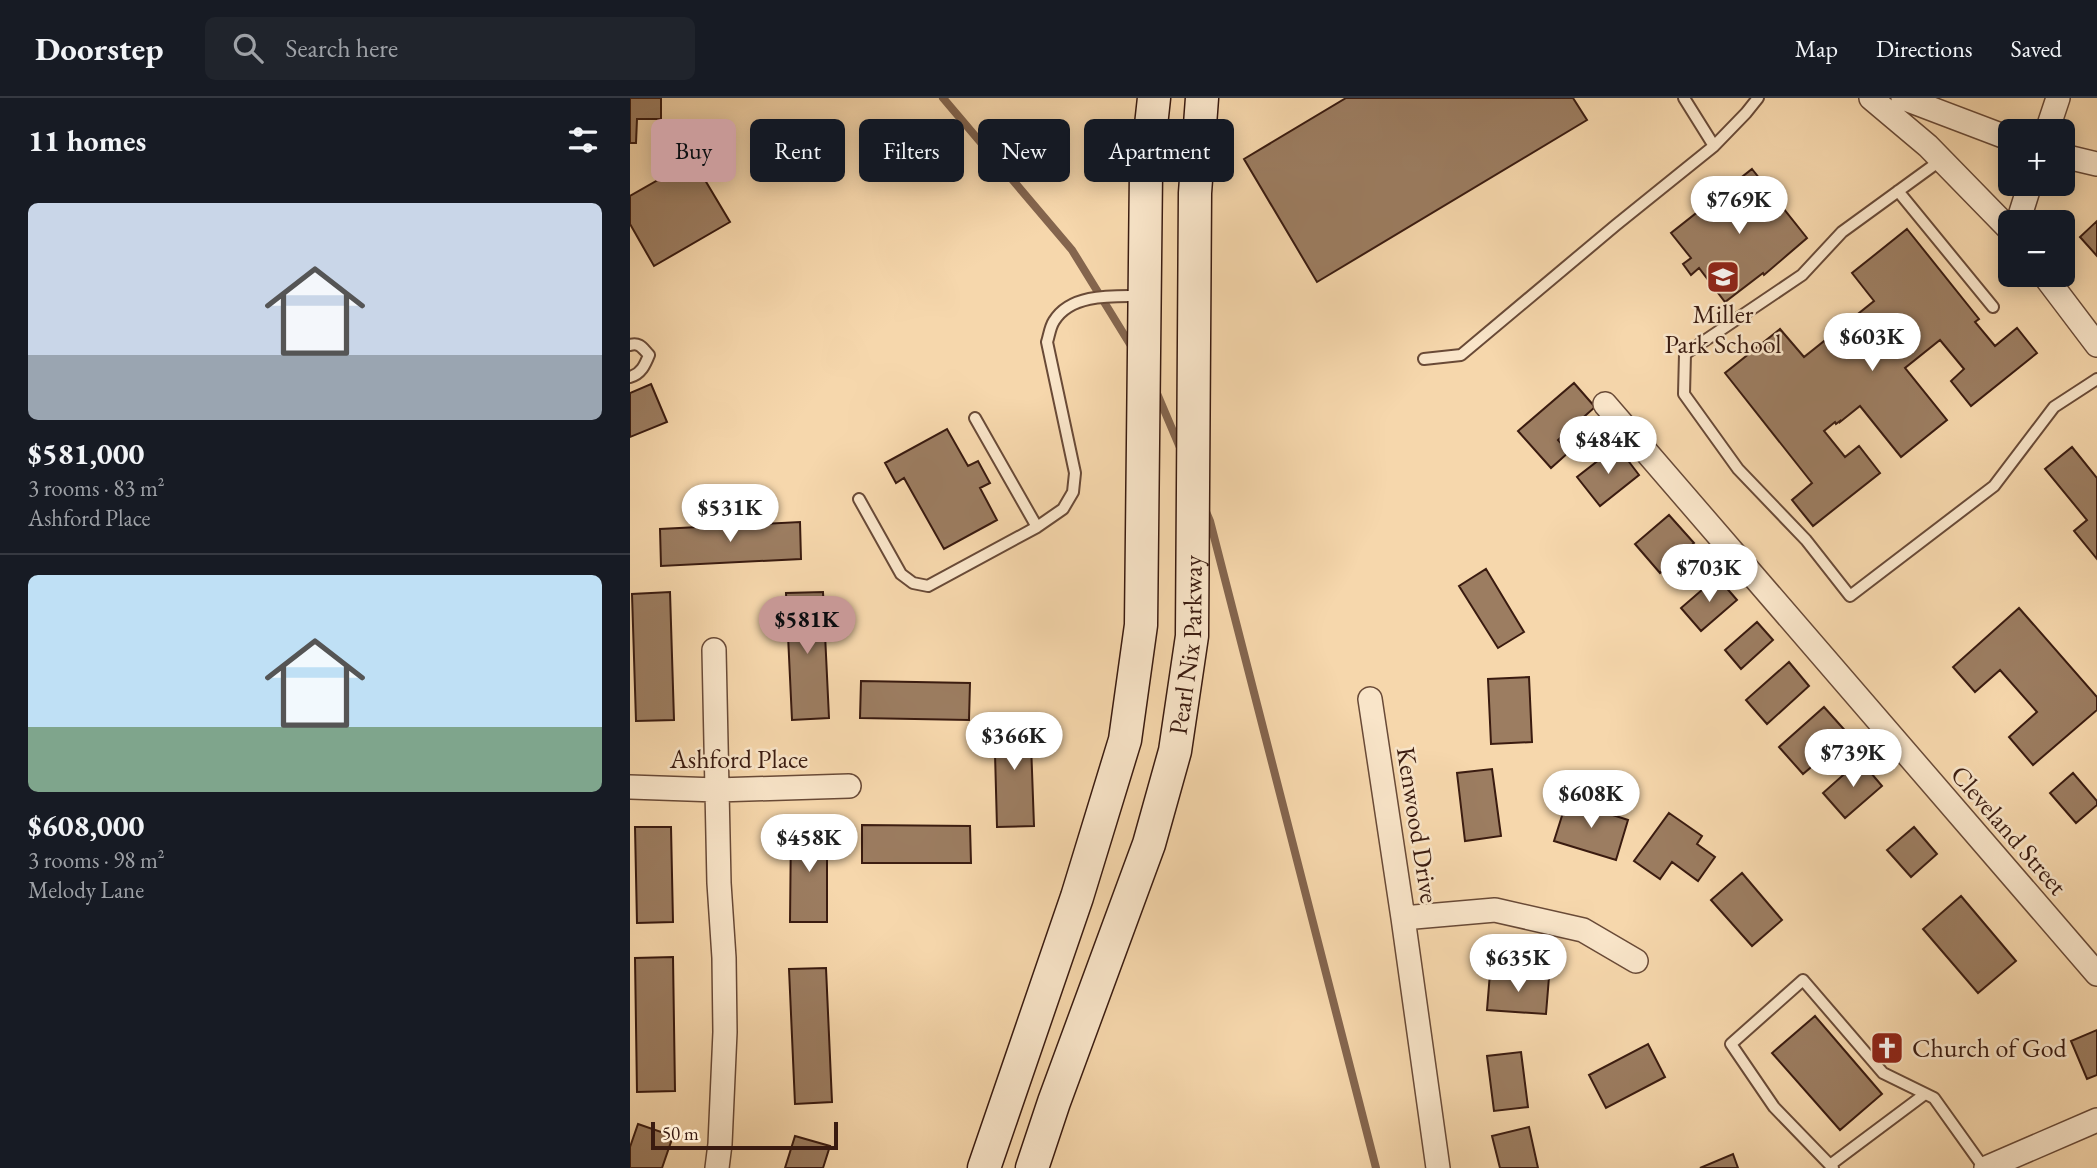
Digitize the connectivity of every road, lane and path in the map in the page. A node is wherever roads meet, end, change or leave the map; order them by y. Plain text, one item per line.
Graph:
1 (1154, 98) edge
2 (1202, 98) edge
3 (1684, 98) edge
4 (1758, 98) edge
5 (1871, 98) edge
6 (1903, 98) edge
7 (2057, 98) edge
8 (2051, 119) edge
9 (1998, 134) edge
10 (1714, 146) junction
11 (2075, 159) edge
12 (1941, 160) junction
13 (2097, 164) edge
14 (1898, 191) junction
15 (1998, 218) edge
16 (2053, 287) edge
17 (1144, 296) junction
18 (1993, 307) dead end
19 (630, 345) edge
20 (2097, 345) edge
21 (1424, 359) dead end
22 (630, 377) edge
23 (2097, 379) edge
24 (1605, 404) dead end
25 (975, 418) dead end
26 (859, 499) dead end
27 (1037, 527) junction
28 (714, 650) dead end
29 (1370, 699) dead end
30 (849, 786) dead end
31 (630, 787) edge
32 (717, 790) junction
33 (1403, 918) junction
34 (1636, 961) dead end
35 (2097, 974) edge
36 (1925, 1094) junction
37 (2097, 1120) edge
38 (2024, 1160) edge
39 (1831, 1166) edge
40 (717, 1168) edge
41 (984, 1168) edge
42 (1032, 1168) edge
43 (1438, 1168) edge
44 (1985, 1168) edge

1 - 17 main road, Pearl Nix Parkway
2 - 42 main road, Pearl Nix Parkway
3 - 10 lane
4 - 10 lane
5 - 12 street
6 - 9 street
7 - 8 street
10 - 21 lane
11 - 13 street
12 - 14 lane
12 - 15 street
14 - 18 lane
14 - 23 lane
16 - 20 street
17 - 27 lane
17 - 41 main road, Pearl Nix Parkway
19 - 22 lane
24 - 35 street, Cleveland Street
25 - 27 lane
26 - 27 lane
28 - 32 street
29 - 33 street, Kenwood Drive
30 - 32 street, Ashford Place
31 - 32 street, Ashford Place
32 - 40 street
33 - 34 street
33 - 43 street, Kenwood Drive
36 - 39 lane
36 - 39 lane
36 - 44 lane
37 - 38 street
38 - 44 street

